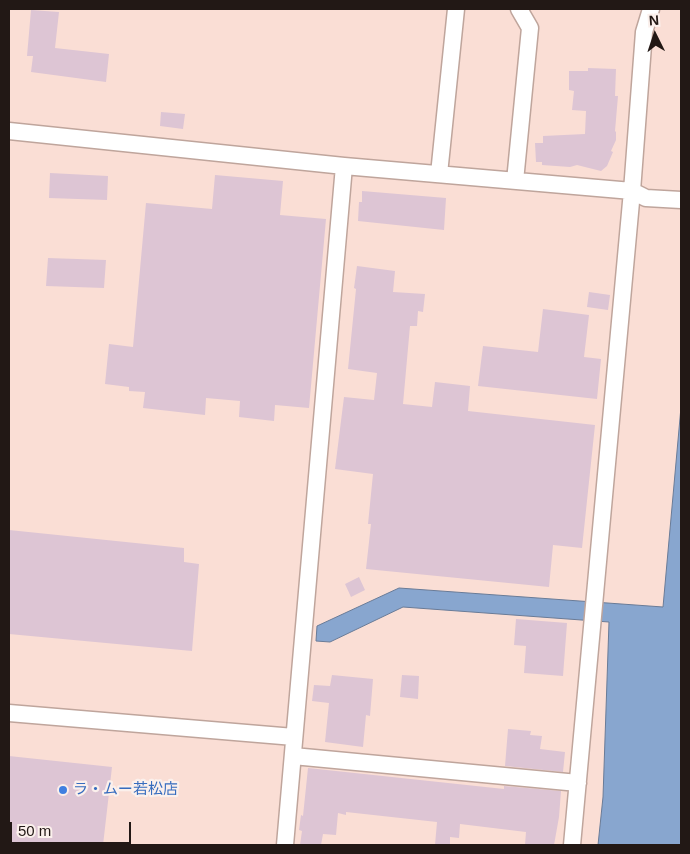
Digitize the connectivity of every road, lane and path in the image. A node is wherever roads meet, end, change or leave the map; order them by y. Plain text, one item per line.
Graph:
1 (456, 9) edge
2 (519, 9) edge
3 (651, 9) edge
4 (9, 131) edge
5 (344, 166) junction
6 (439, 174) junction
7 (515, 180) junction
8 (632, 191) junction
9 (681, 200) edge
10 (9, 713) edge
11 (294, 737) junction
12 (293, 756) junction
13 (578, 783) junction
14 (285, 845) edge
15 (572, 845) edge

1 - 6 street
2 - 7 street
3 - 8 street
4 - 5 street
5 - 6 street
5 - 11 street
6 - 7 street
7 - 8 street
8 - 9 street
8 - 13 street
10 - 11 street
11 - 12 street
12 - 13 street
12 - 14 street
13 - 15 street

